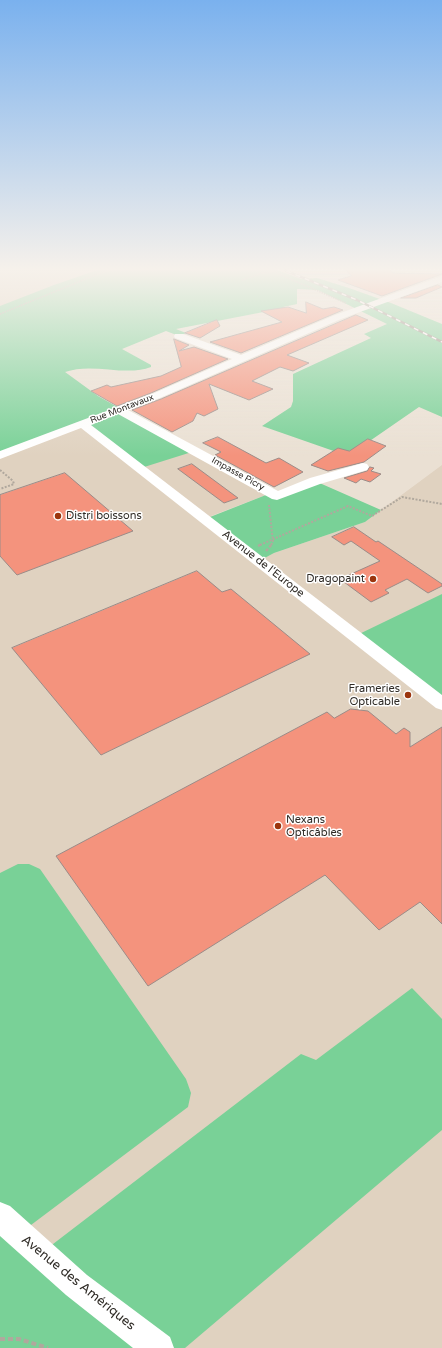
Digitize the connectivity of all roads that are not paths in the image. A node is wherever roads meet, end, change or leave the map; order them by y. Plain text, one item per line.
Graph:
1 (311, 330) edge
2 (180, 336) dead end
3 (242, 359) junction
4 (119, 410) junction
5 (83, 424) junction
6 (0, 455) edge
7 (363, 467) dead end
8 (442, 704) edge
9 (0, 1216) edge
10 (159, 1348) edge

1 - 3 street, Rue Montavaux
2 - 3 street
3 - 4 street, Rue Montavaux
4 - 5 street, Rue Montavaux
4 - 7 street, Impasse Picry
5 - 6 street, Rue Montavaux
5 - 8 street, Avenue de l'Europe
9 - 10 street, Avenue des Amériques

